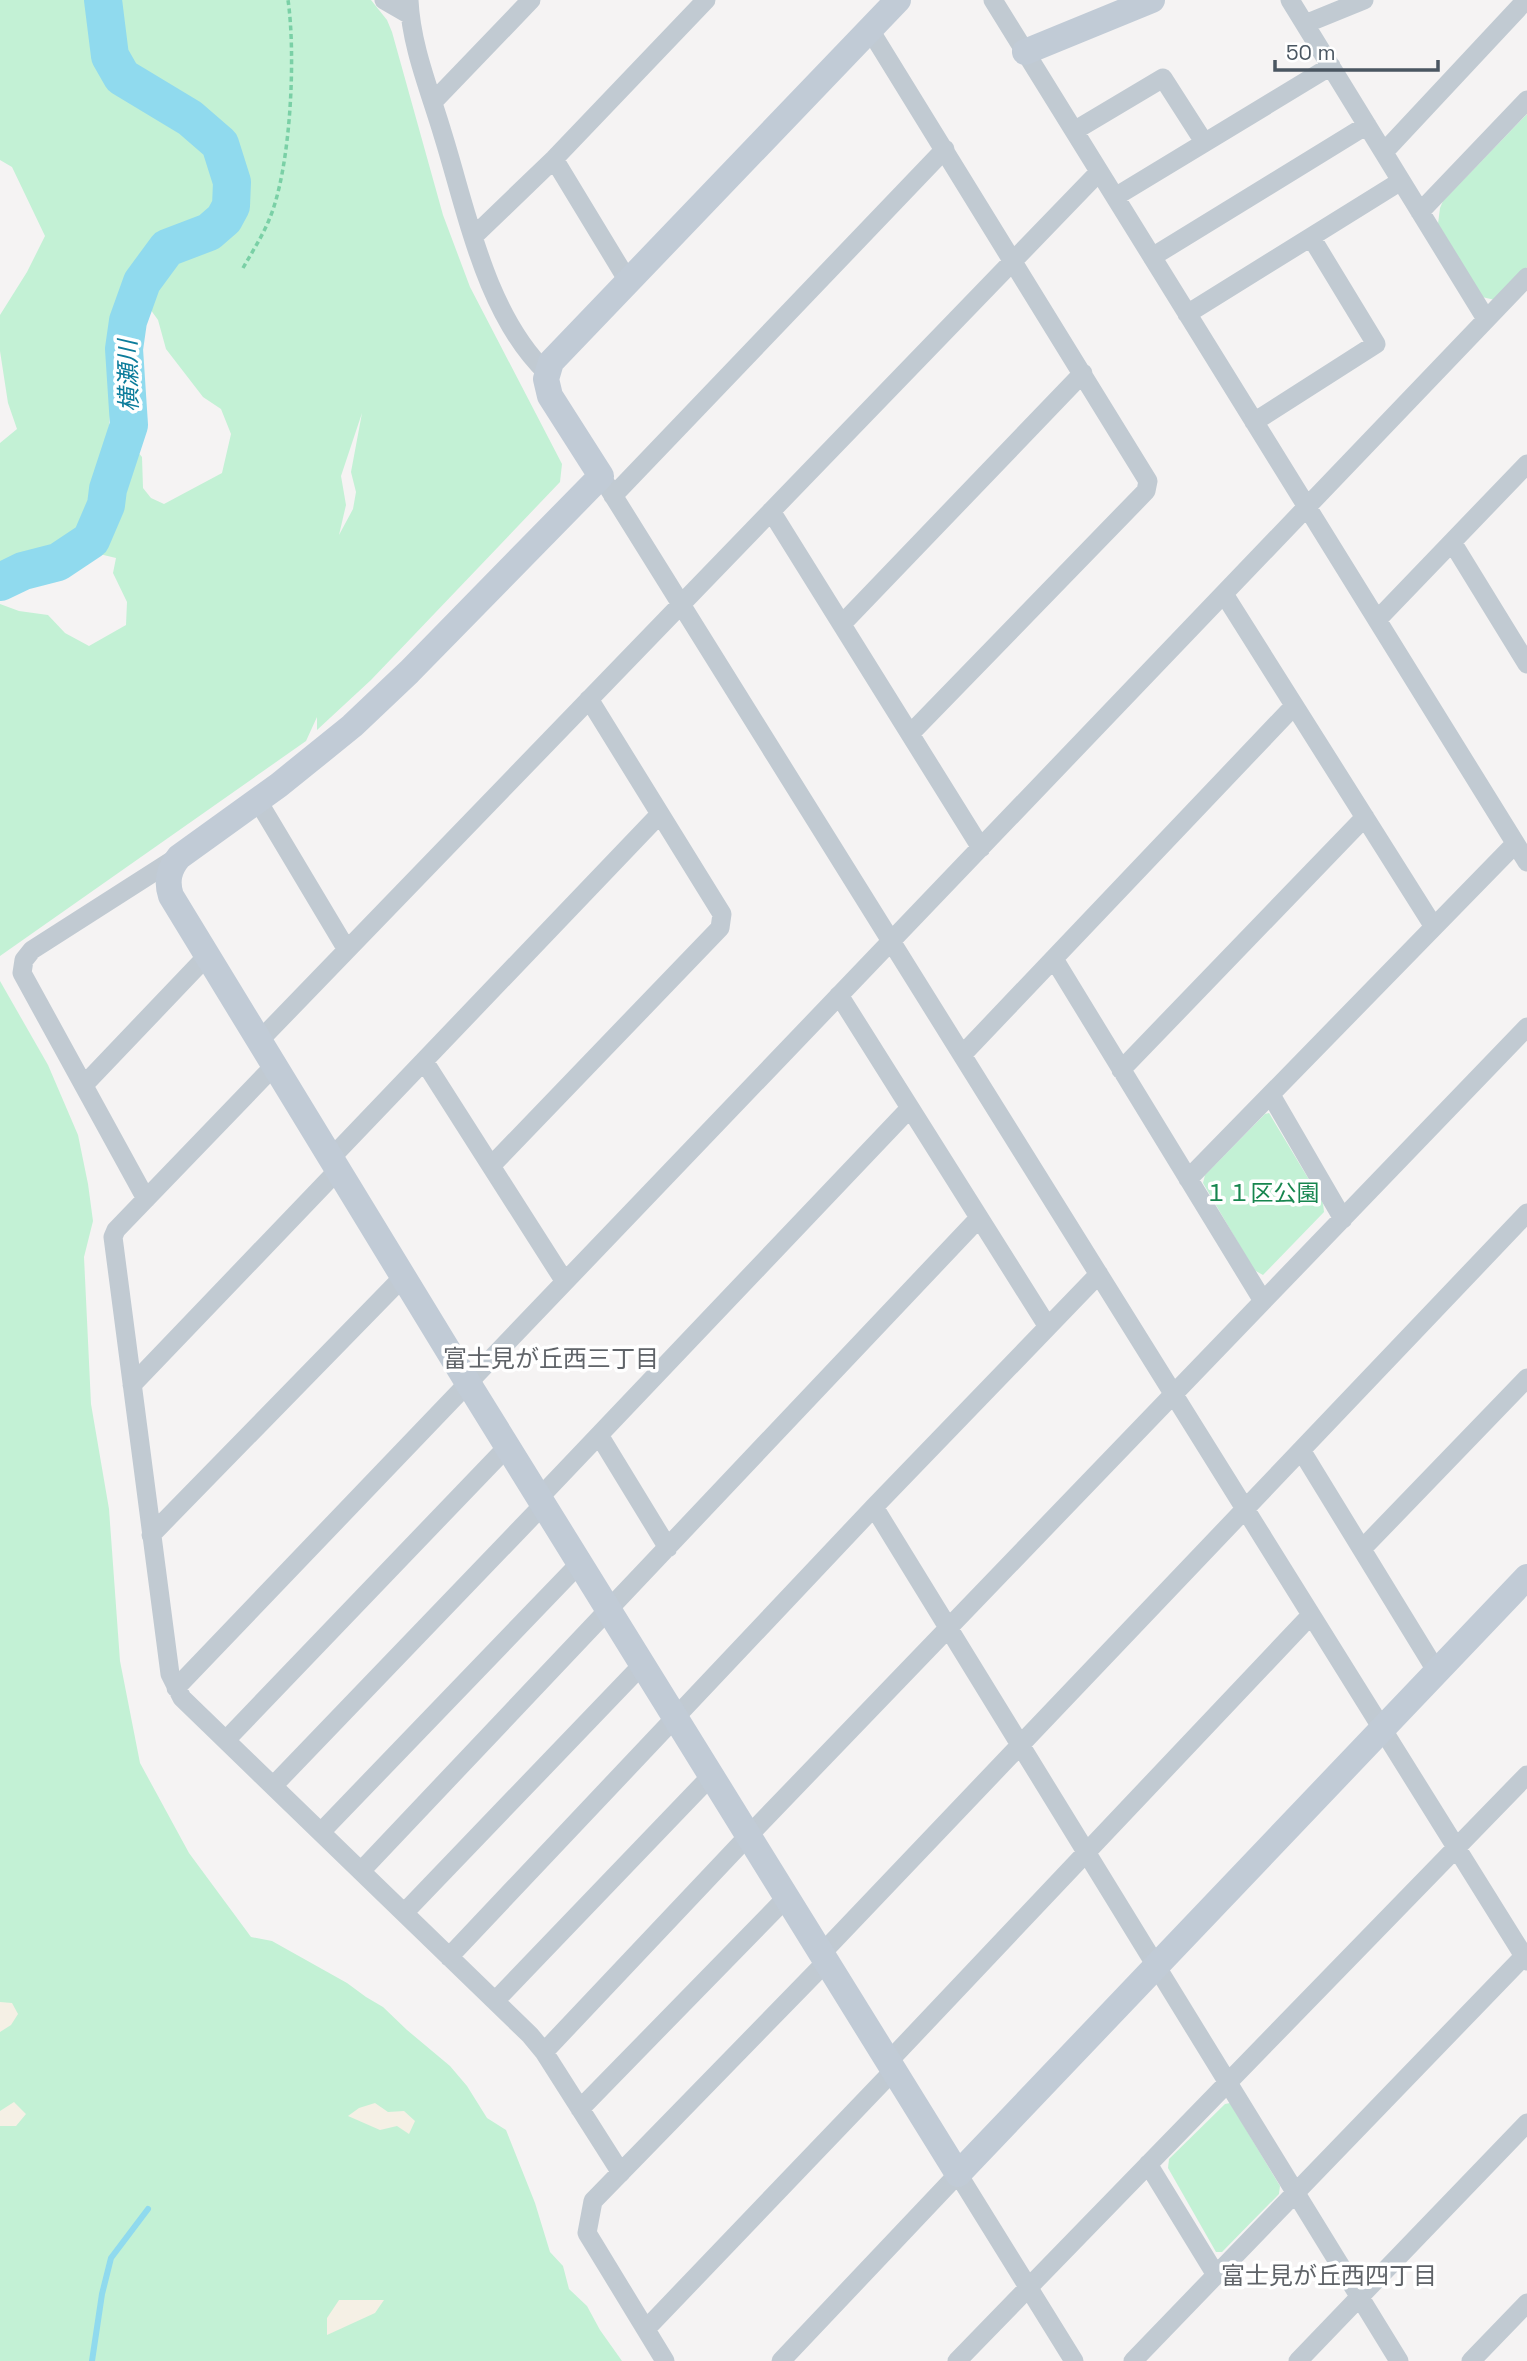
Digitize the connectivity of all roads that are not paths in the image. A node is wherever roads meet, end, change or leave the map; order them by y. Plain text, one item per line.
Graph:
1 (384, 0) edge
2 (531, 0) edge
3 (706, 0) edge
4 (898, 0) edge
5 (993, 0) edge
6 (1152, 0) edge
7 (1290, 0) edge
8 (1364, 0) edge
9 (1526, 0) edge
10 (410, 8) edge
11 (1305, 24) junction
12 (870, 30) junction
13 (1025, 52) junction
14 (1331, 66) junction
15 (1527, 100) edge
16 (433, 102) junction
17 (1367, 125) junction
18 (1074, 131) junction
19 (1204, 142) junction
20 (945, 149) junction
21 (1384, 152) junction
22 (554, 159) junction
23 (1100, 172) junction
24 (1401, 181) junction
25 (1115, 197) junction
26 (1420, 212) junction
27 (474, 236) junction
28 (1311, 237) junction
29 (1152, 257) junction
30 (1013, 261) junction
31 (1527, 277) edge
32 (628, 281) junction
33 (1187, 314) junction
34 (1486, 319) junction
35 (547, 373) junction
36 (1083, 373) junction
37 (1254, 422) junction
38 (1527, 464) edge
39 (607, 486) junction
40 (1307, 507) junction
41 (771, 511) junction
42 (1452, 542) junction
43 (1224, 594) junction
44 (681, 604) junction
45 (1377, 620) junction
46 (842, 624) junction
47 (1525, 657) edge
48 (589, 699) junction
49 (1294, 706) junction
50 (910, 734) junction
51 (258, 801) junction
52 (660, 814) junction
53 (1365, 817) junction
54 (1515, 844) junction
55 (981, 848) junction
56 (183, 853) junction
57 (1527, 862) edge
58 (1434, 927) junction
59 (891, 941) junction
60 (347, 950) junction
61 (207, 956) junction
62 (1054, 959) junction
63 (839, 995) junction
64 (1527, 1027) edge
65 (259, 1041) junction
66 (962, 1055) junction
67 (424, 1060) junction
68 (274, 1066) junction
69 (1121, 1070) junction
70 (83, 1085) junction
71 (1271, 1095) junction
72 (910, 1108) junction
73 (334, 1164) junction
74 (491, 1166) junction
75 (1188, 1179) junction
76 (146, 1199) junction
77 (1527, 1213) edge
78 (979, 1217) junction
79 (1343, 1219) junction
80 (1099, 1275) junction
81 (403, 1277) junction
82 (565, 1282) junction
83 (1263, 1301) junction
84 (1048, 1327) junction
85 (1527, 1378) edge
86 (468, 1383) junction
87 (132, 1385) junction
88 (1174, 1394) junction
89 (599, 1435) junction
90 (508, 1446) junction
91 (1301, 1450) junction
92 (542, 1501) junction
93 (874, 1507) junction
94 (1245, 1509) junction
95 (151, 1535) junction
96 (668, 1548) junction
97 (1362, 1549) junction
98 (580, 1563) junction
99 (1527, 1577) edge
100 (610, 1610) junction
101 (1311, 1615) junction
102 (949, 1628) junction
103 (643, 1664) junction
104 (1437, 1672) junction
105 (176, 1688) junction
106 (676, 1717) junction
107 (1382, 1729) junction
108 (226, 1740) junction
109 (1021, 1745) junction
110 (712, 1775) junction
111 (1527, 1775) edge
112 (273, 1786) junction
113 (321, 1832) junction
114 (749, 1835) junction
115 (1456, 1848) junction
116 (1087, 1852) junction
117 (361, 1871) junction
118 (787, 1897) junction
119 (404, 1913) junction
120 (449, 1956) junction
121 (824, 1957) junction
122 (1526, 1957) edge
123 (1157, 1966) junction
124 (495, 2001) junction
125 (544, 2052) junction
126 (891, 2065) junction
127 (1228, 2082) junction
128 (580, 2109) junction
129 (1527, 2123) edge
130 (1148, 2164) junction
131 (621, 2173) junction
132 (958, 2174) junction
133 (1296, 2193) junction
134 (1216, 2275) junction
135 (1028, 2287) junction
136 (1360, 2297) junction
137 (1527, 2303) edge
138 (646, 2329) junction
139 (665, 2361) edge
140 (780, 2361) edge
141 (957, 2361) edge
142 (1074, 2361) edge
143 (1133, 2361) edge
144 (1298, 2361) edge
145 (1399, 2361) edge
146 (1471, 2361) edge

1 - 10 street
2 - 16 street
3 - 22 street
4 - 12 street
5 - 13 street
6 - 13 street
7 - 11 street
8 - 11 street
9 - 21 street
10 - 16 street
11 - 14 street
12 - 20 street
12 - 32 street
13 - 18 street
14 - 17 street
14 - 19 street
15 - 26 street
16 - 27 street
17 - 21 street
17 - 29 street
18 - 19 street
18 - 23 street
19 - 25 street
20 - 30 street
20 - 39 street
21 - 24 street
22 - 27 street
22 - 32 street
23 - 25 street
23 - 30 street
24 - 26 street
24 - 28 street
25 - 29 street
26 - 34 street
27 - 35 street
28 - 33 street
28 - 37 street
29 - 33 street
30 - 36 street
30 - 41 street
31 - 34 street
32 - 35 street
33 - 37 street
34 - 40 street
35 - 39 street
36 - 46 street
36 - 50 street
37 - 40 street
38 - 42 street
39 - 44 street
39 - 51 street
40 - 43 street
40 - 45 street
41 - 44 street
41 - 46 street
42 - 45 street
42 - 47 street
43 - 49 street
43 - 55 street
44 - 48 street
44 - 59 street
45 - 54 street
46 - 50 street
48 - 52 street
48 - 60 street
49 - 53 street
49 - 62 street
50 - 55 street
51 - 56 street
51 - 60 street
52 - 67 street
52 - 74 street
53 - 58 street
53 - 69 street
54 - 57 street
54 - 58 street
55 - 59 street
56 - 61 street
56 - 70 street
58 - 71 street
59 - 63 street
59 - 66 street
60 - 65 street
61 - 65 street
61 - 70 street
62 - 66 street
62 - 69 street
63 - 72 street
63 - 82 street
64 - 79 street
65 - 68 street
66 - 80 street
67 - 73 street
67 - 74 street
68 - 73 street
68 - 76 street
69 - 75 street
70 - 76 street
71 - 75 street
71 - 79 street
72 - 78 street
72 - 89 street
73 - 81 street
73 - 87 street
74 - 82 street
75 - 83 street
76 - 87 street
77 - 91 street
78 - 84 street
78 - 96 street
79 - 83 street
80 - 84 street
80 - 88 street
81 - 86 street
81 - 95 street
82 - 86 street
83 - 88 street
84 - 93 street
85 - 97 street
86 - 90 street
86 - 105 street
87 - 95 street
88 - 94 street
88 - 102 street
89 - 92 street
89 - 96 street
90 - 92 street
90 - 108 street
91 - 94 street
91 - 97 street
92 - 98 street
92 - 112 street
93 - 102 street
93 - 106 street
94 - 101 street
94 - 109 street
95 - 105 street
96 - 100 street
97 - 104 street
98 - 100 street
98 - 113 street
99 - 104 street
100 - 103 street
100 - 117 street
101 - 107 street
101 - 116 street
102 - 109 street
102 - 114 street
103 - 106 street
103 - 119 street
104 - 107 street
105 - 108 street
106 - 110 street
106 - 120 street
107 - 115 street
107 - 123 street
108 - 112 street
109 - 116 street
109 - 121 street
110 - 114 street
110 - 124 street
111 - 115 street
112 - 113 street
113 - 117 street
114 - 118 street
114 - 125 street
115 - 122 street
115 - 127 street
116 - 123 street
116 - 126 street
117 - 119 street
118 - 121 street
118 - 128 street
119 - 120 street
120 - 124 street
121 - 126 street
121 - 131 street
122 - 133 street
123 - 127 street
123 - 132 street
124 - 125 street
125 - 128 street
126 - 132 street
126 - 138 street
127 - 130 street
127 - 133 street
128 - 131 street
129 - 136 street
130 - 134 street
130 - 135 street
131 - 138 street
132 - 135 street
132 - 140 street
133 - 134 street
133 - 136 street
134 - 143 street
135 - 141 street
135 - 142 street
136 - 144 street
136 - 145 street
137 - 146 street
138 - 139 street

